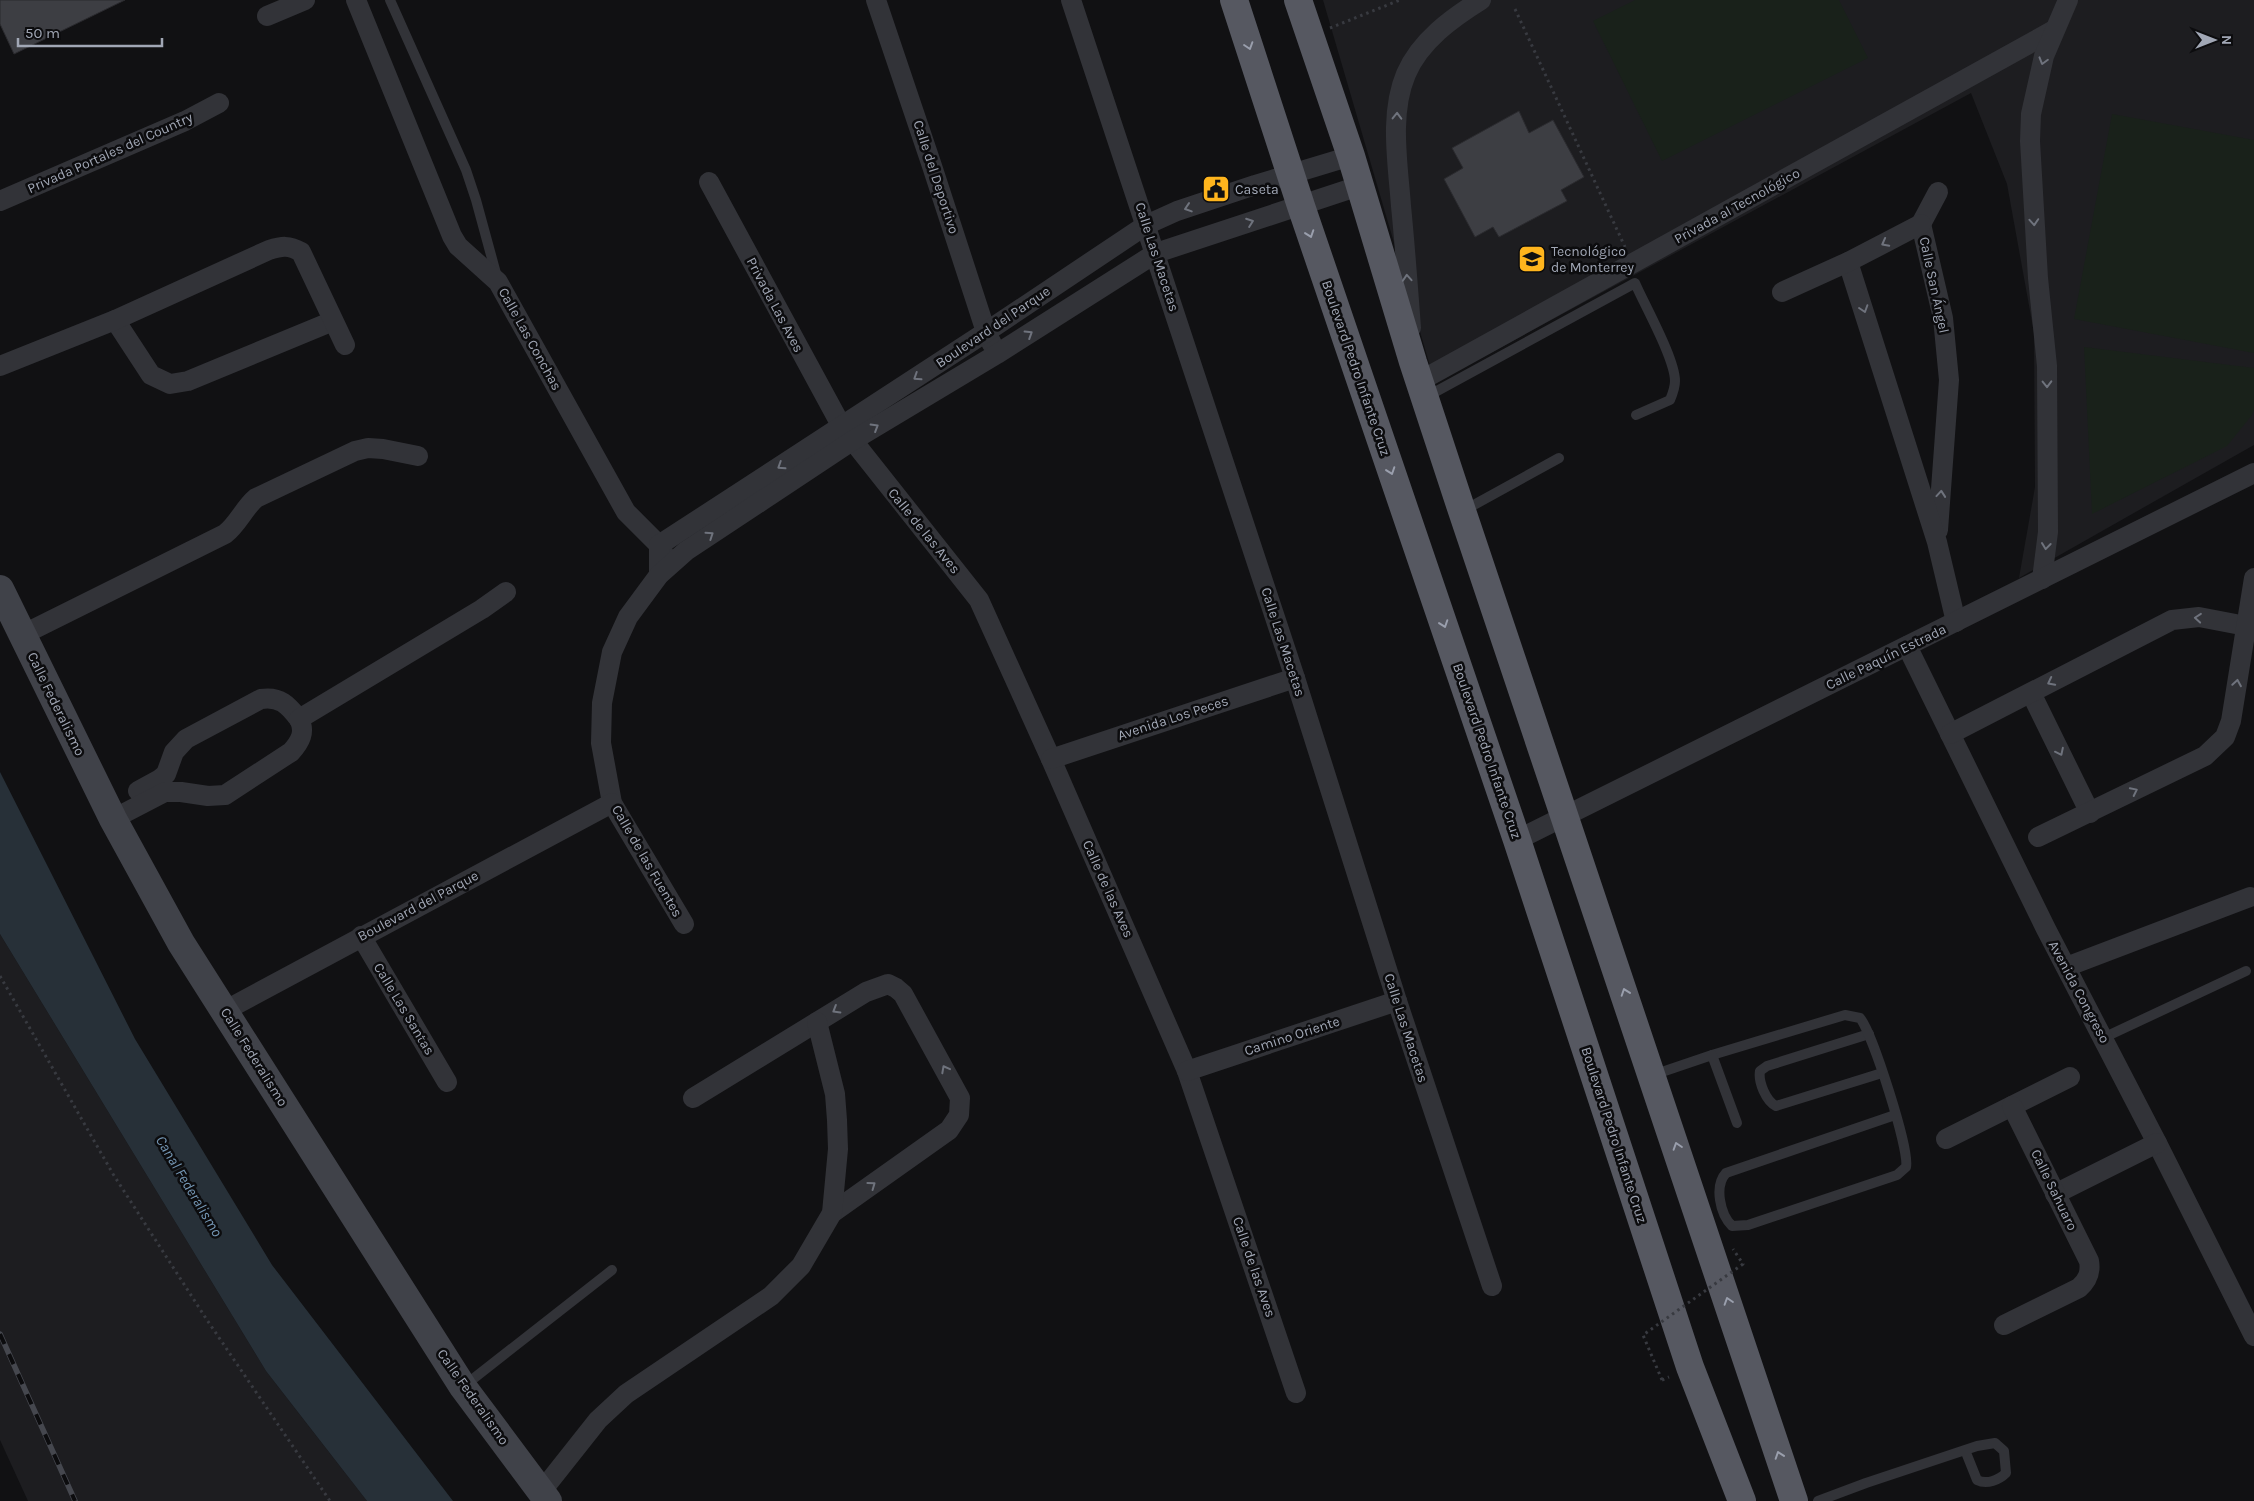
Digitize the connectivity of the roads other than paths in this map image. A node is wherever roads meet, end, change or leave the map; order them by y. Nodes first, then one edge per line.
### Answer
1 (305, 0) edge
2 (356, 0) edge
3 (390, 0) edge
4 (876, 0) edge
5 (1071, 0) edge
6 (1234, 0) edge
7 (1481, 0) edge
8 (2068, 0) edge
9 (1303, 4) edge
10 (267, 16) dead end
11 (2054, 30) junction
12 (219, 103) dead end
13 (1351, 156) junction
14 (1290, 175) junction
15 (709, 182) dead end
16 (1359, 186) junction
17 (1938, 192) dead end
18 (0, 201) edge
19 (1301, 206) junction
20 (1921, 224) junction
21 (1146, 225) junction
22 (1156, 253) junction
23 (1848, 262) junction
24 (498, 282) junction
25 (1782, 292) dead end
26 (115, 320) junction
27 (333, 321) junction
28 (986, 332) junction
29 (345, 345) dead end
30 (997, 354) junction
31 (0, 366) edge
32 (1420, 380) junction
33 (1636, 416) dead end
34 (847, 434) junction
35 (418, 456) dead end
36 (1559, 458) dead end
37 (2254, 473) edge
38 (1462, 511) junction
39 (1937, 542) junction
40 (659, 545) junction
41 (664, 569) junction
42 (2254, 578) edge
43 (2042, 579) junction
44 (0, 589) edge
45 (506, 592) dead end
46 (1956, 622) junction
47 (2246, 626) junction
48 (22, 635) junction
49 (1907, 646) junction
50 (1295, 678) junction
51 (2031, 693) junction
52 (299, 719) junction
53 (1950, 734) junction
54 (174, 752) junction
55 (1051, 758) junction
56 (189, 794) junction
57 (612, 802) junction
58 (110, 813) junction
59 (2090, 813) junction
60 (1564, 817) junction
61 (2038, 837) dead end
62 (1517, 840) junction
63 (2250, 897) dead end
64 (684, 924) dead end
65 (361, 936) junction
66 (2066, 967) junction
67 (2246, 971) dead end
68 (1397, 1001) junction
69 (224, 1011) junction
70 (817, 1022) junction
71 (1869, 1034) junction
72 (2103, 1038) junction
73 (1712, 1055) junction
74 (1187, 1071) junction
75 (1882, 1073) junction
76 (1653, 1075) junction
77 (2070, 1077) dead end
78 (447, 1082) dead end
79 (693, 1098) dead end
80 (2012, 1106) junction
81 (1895, 1115) junction
82 (1737, 1123) dead end
83 (1946, 1139) dead end
84 (2158, 1143) junction
85 (2055, 1194) junction
86 (832, 1213) junction
87 (612, 1270) dead end
88 (1492, 1286) dead end
89 (2004, 1325) dead end
90 (2254, 1336) edge
91 (463, 1387) junction
92 (1296, 1393) dead end
93 (1965, 1450) junction
94 (544, 1496) edge
95 (1742, 1501) edge
96 (1794, 1501) edge
97 (1818, 1501) edge

1 - 10 street
2 - 24 street, Calle Las Conchas
3 - 24 lane
4 - 28 street, Calle del Deportivo
5 - 21 street, Calle Las Macetas
6 -> 14 highway, Boulevard Pedro Infante Cruz
32 -> 7 street
8 - 11 street
9 - 13 highway
11 - 32 street, Privada al Tecnológico
11 -> 43 street
12 - 18 street, Privada Portales del Country
13 - 14 street, Boulevard del Parque
13 - 16 highway
14 - 19 highway, Boulevard Pedro Infante Cruz
14 -> 21 street, Boulevard del Parque
15 - 34 street, Privada Las Aves
16 - 19 street, Boulevard del Parque
16 - 32 highway
17 - 20 street
22 -> 19 street, Boulevard del Parque
19 -> 62 highway, Boulevard Pedro Infante Cruz
20 -> 23 street, Calle San Ángel
39 -> 20 street, Calle San Ángel
21 - 22 street, Calle Las Macetas
21 - 28 street, Boulevard del Parque
30 -> 22 street, Boulevard del Parque
22 - 50 street, Calle Las Macetas
23 - 25 street
23 -> 39 street, Calle San Ángel
24 - 40 street, Calle Las Conchas
26 - 27 street
26 - 27 street
26 - 31 street
27 - 29 street
28 - 30 street, Calle del Deportivo
28 -> 34 street, Boulevard del Parque
34 -> 30 street, Boulevard del Parque
32 - 33 lane
32 - 38 highway
34 -> 40 street, Boulevard del Parque
41 -> 34 street, Boulevard del Parque
34 - 55 street, Calle de las Aves
35 - 48 street
36 - 38 lane
37 - 43 street, Calle Paquín Estrada
38 - 60 highway
39 - 46 street, Calle San Ángel
40 - 41 street, Calle Las Conchas
41 - 57 street, Calle de las Fuentes
42 - 47 street
43 - 46 street, Calle Paquín Estrada
44 - 48 main road, Calle Federalismo
45 - 52 street
46 - 49 street, Calle Paquín Estrada
47 -> 51 street
59 -> 47 street
48 - 58 main road, Calle Federalismo
49 - 53 street, Avenida Congreso
49 - 60 street, Calle Paquín Estrada
50 - 55 street, Avenida Los Peces
50 - 68 street, Calle Las Macetas
51 - 53 street
51 -> 59 street
52 - 54 street
52 - 56 street
53 - 66 street, Avenida Congreso
54 - 56 street
54 - 58 street
55 - 74 street, Calle de las Aves
56 - 58 street
57 - 64 street, Calle de las Fuentes
57 - 65 street, Boulevard del Parque
58 - 69 main road, Calle Federalismo
59 - 61 street
60 - 62 street, Calle Paquín Estrada
76 -> 60 highway
62 - 95 highway, Boulevard Pedro Infante Cruz
63 - 66 street
65 - 69 street, Boulevard del Parque
65 - 78 street, Calle Las Santas
66 - 72 street, Avenida Congreso
67 - 72 lane
68 - 74 street, Camino Oriente
68 - 88 street, Calle Las Macetas
69 - 91 main road, Calle Federalismo
70 - 79 street
70 - 86 street
86 -> 70 street
71 - 73 lane
71 - 75 lane
71 - 75 lane
72 - 84 street, Avenida Congreso
73 - 76 lane
73 - 82 lane
74 - 92 street, Calle de las Aves
75 - 81 lane
96 -> 76 highway
77 - 80 street
80 - 83 street
80 - 85 street, Calle Sahuaro
81 - 81 lane
84 - 85 street
84 - 90 street, Avenida Congreso
85 - 89 street, Calle Sahuaro
86 - 94 street
87 - 91 lane
91 - 94 main road, Calle Federalismo
93 - 93 lane
93 - 97 lane

